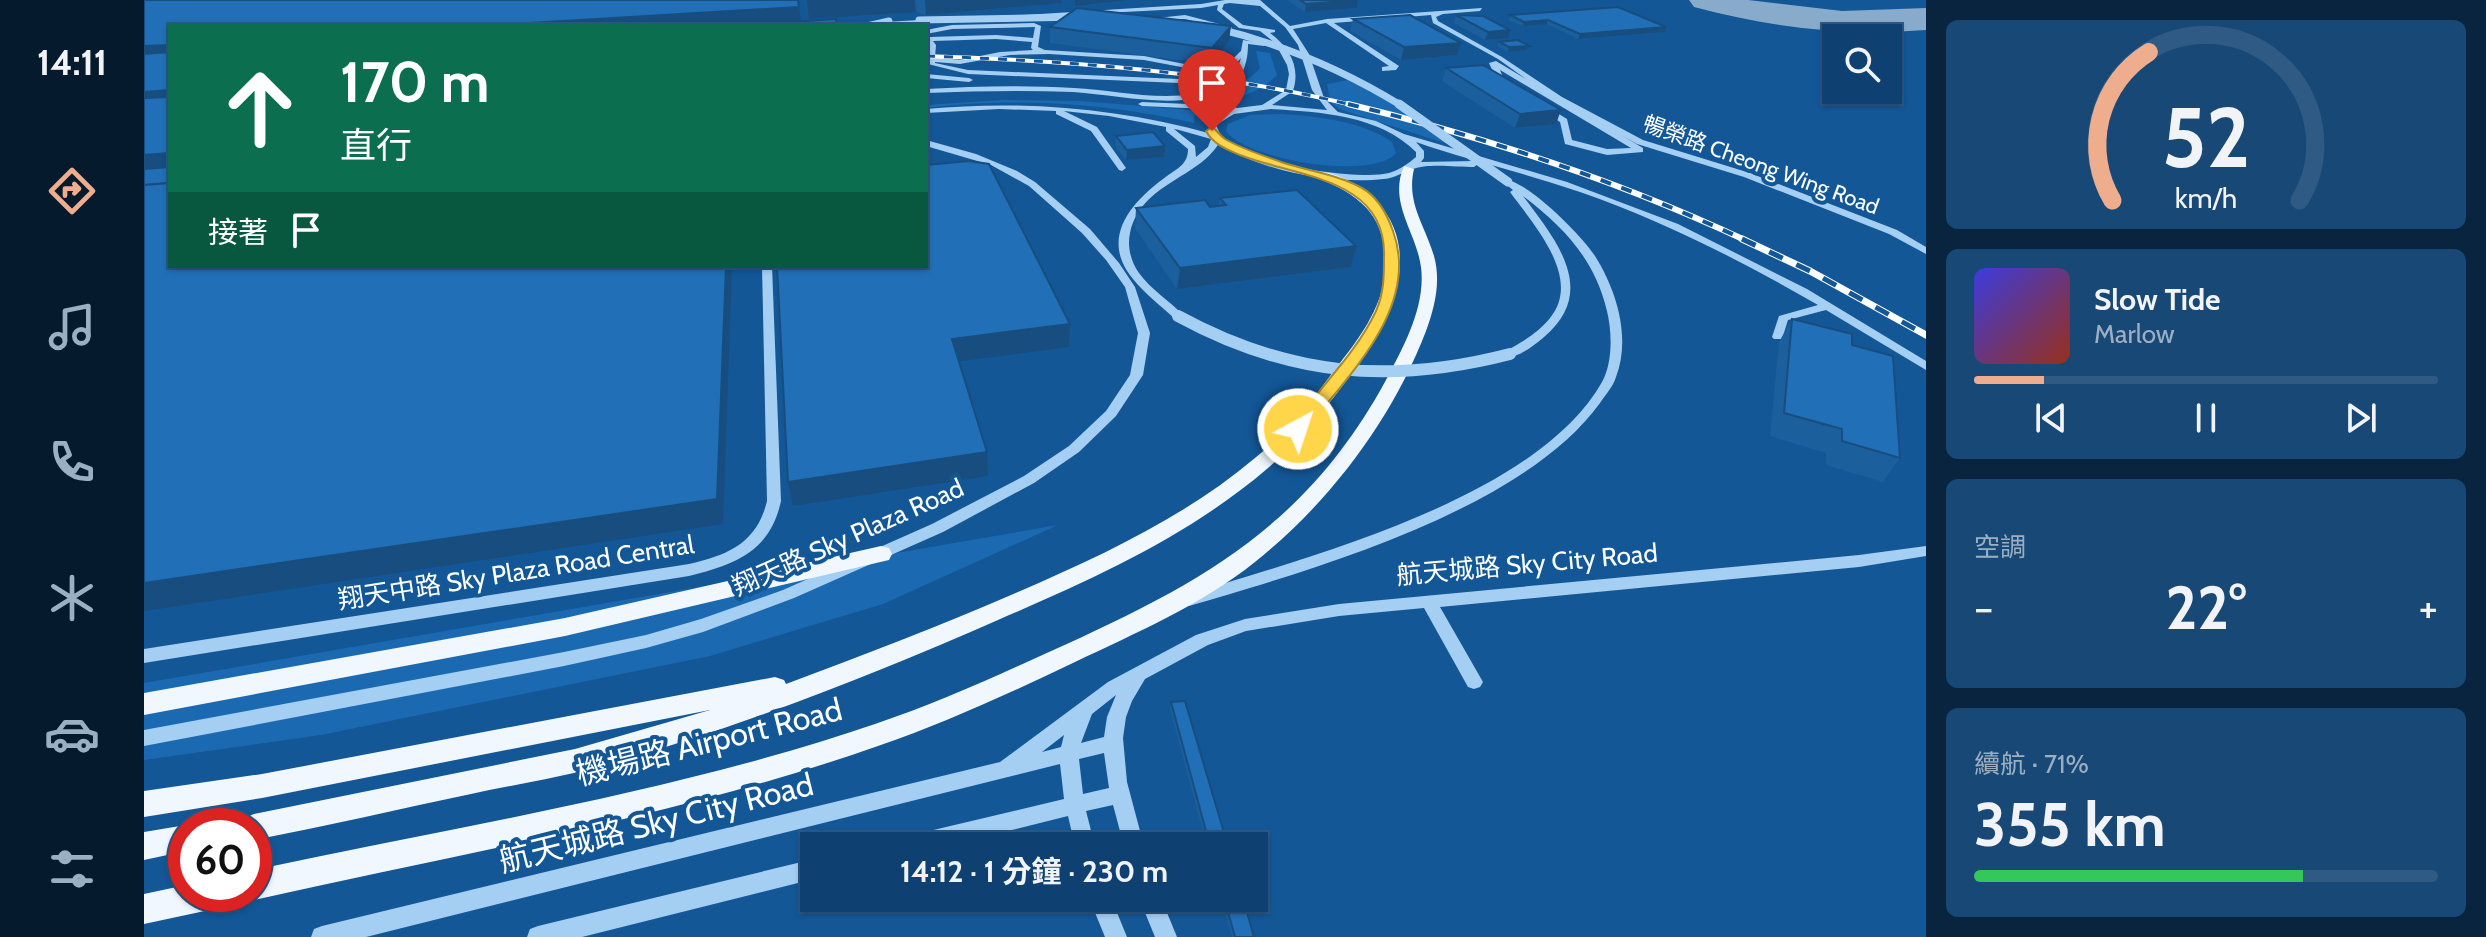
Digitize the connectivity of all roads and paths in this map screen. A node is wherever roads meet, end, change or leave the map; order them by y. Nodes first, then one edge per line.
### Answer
1 (1230, 1) edge
2 (1259, 2) edge
3 (1221, 4) junction
4 (1402, 7) dead end
5 (1480, 9) dead end
6 (1442, 12) junction
7 (1411, 14) junction
8 (889, 17) junction
9 (1044, 18) junction
10 (1279, 18) junction
11 (836, 22) edge
12 (1323, 22) junction
13 (872, 24) edge
14 (884, 24) edge
15 (928, 24) edge
16 (1288, 28) junction
17 (1263, 31) junction
18 (928, 36) edge
19 (1036, 40) junction
20 (1245, 41) junction
21 (1258, 41) junction
22 (1283, 51) junction
23 (1245, 52) junction
24 (1047, 53) junction
25 (931, 58) junction
26 (1493, 63) junction
27 (1385, 69) dead end
28 (1217, 72) junction
29 (928, 76) edge
30 (1232, 80) junction
31 (928, 91) edge
32 (928, 102) edge
33 (1254, 107) junction
34 (1056, 108) junction
35 (928, 111) edge
36 (1341, 116) junction
37 (1151, 121) junction
38 (1405, 136) junction
39 (1216, 138) junction
40 (928, 144) edge
41 (928, 145) edge
42 (1186, 167) junction
43 (1411, 167) junction
44 (1506, 167) junction
45 (1122, 168) dead end
46 (979, 170) edge
47 (1322, 175) junction
48 (1508, 182) junction
49 (1926, 251) edge
50 (767, 268) edge
51 (1827, 306) junction
52 (1778, 337) dead end
53 (1926, 366) edge
54 (1926, 551) edge
55 (881, 554) junction
56 (1429, 602) junction
57 (1162, 608) junction
58 (144, 656) edge
59 (1145, 672) junction
60 (834, 677) junction
61 (1474, 682) dead end
62 (144, 704) edge
63 (1087, 707) junction
64 (144, 738) edge
65 (1113, 743) junction
66 (1067, 754) junction
67 (1006, 769) junction
68 (1121, 794) junction
69 (144, 804) edge
70 (1076, 805) junction
71 (272, 824) edge
72 (965, 832) edge
73 (1082, 832) edge
74 (1130, 832) edge
75 (168, 841) edge
76 (144, 846) edge
77 (800, 872) edge
78 (272, 881) edge
79 (168, 904) edge
80 (144, 909) edge
81 (1106, 912) edge
82 (1156, 912) edge
83 (322, 937) edge
84 (538, 937) edge
85 (1116, 937) edge
86 (1166, 937) edge

1 - 2 street
1 - 3 street
2 - 10 street
3 - 14 street
3 - 17 street
4 - 7 street
5 - 6 street
6 - 7 street
6 - 49 street, 暢榮路 Cheong Wing Road
7 - 12 street
7 - 26 street
8 - 9 street, bridge
8 - 11 street, bridge
8 - 13 street, bridge
9 - 15 street, bridge
9 - 48 street, bridge
10 - 12 street
10 - 16 street
12 - 16 street
12 - 27 street
16 - 17 street
16 - 36 street
17 - 22 street
18 - 19 street
18 - 19 street
18 - 25 street
19 - 24 street
20 - 21 street
20 - 21 street
20 - 23 street
21 - 22 street
22 - 33 street
23 - 28 street
23 - 30 street
24 - 25 street
24 - 28 street
25 - 28 street
26 - 26 street
29 - 30 street
30 - 31 street
32 - 33 street
33 - 36 street
33 - 39 street
34 - 35 street
34 - 37 street
34 - 45 street
36 - 38 street
37 - 39 street
37 - 42 street
38 - 43 street
38 - 44 street
39 - 42 street
39 - 47 street
40 - 55 street, 翔天路 Sky Plaza Road
41 - 46 street
42 - 48 street, bridge
43 - 44 street
43 - 47 street
43 - 57 main road, 機場路 Airport Road
44 - 51 street
47 - 60 main road, 機場路 Airport Road
48 - 57 street, 機場路 Airport Road
50 - 58 street, 翔天中路 Sky Plaza Road Central
51 - 52 street
51 - 53 street
54 - 56 street, 航天城路 Sky City Road
55 - 62 main road
55 - 64 street, 翔天路 Sky Plaza Road
56 - 59 street, 航天城路 Sky City Road
56 - 61 street
57 - 78 main road, 機場路 Airport Road
59 - 63 street, 航天城路 Sky City Road
59 - 65 street, 航天城路 Sky City Road
60 - 69 main road, 機場路 Airport Road
60 - 71 main road, 機場路 Airport Road
63 - 66 street
63 - 67 street, 航天城路 Sky City Road
65 - 66 street, 航天城路 Sky City Road
65 - 68 street, 航天城路 Sky City Road
66 - 67 street, 航天城路 Sky City Road
66 - 70 street
67 - 83 street, 航天城路 Sky City Road
68 - 70 street
68 - 74 street, 航天城路 Sky City Road
70 - 72 street
70 - 73 street
75 - 76 main road
77 - 84 street
79 - 80 main road
81 - 85 street
82 - 86 street

